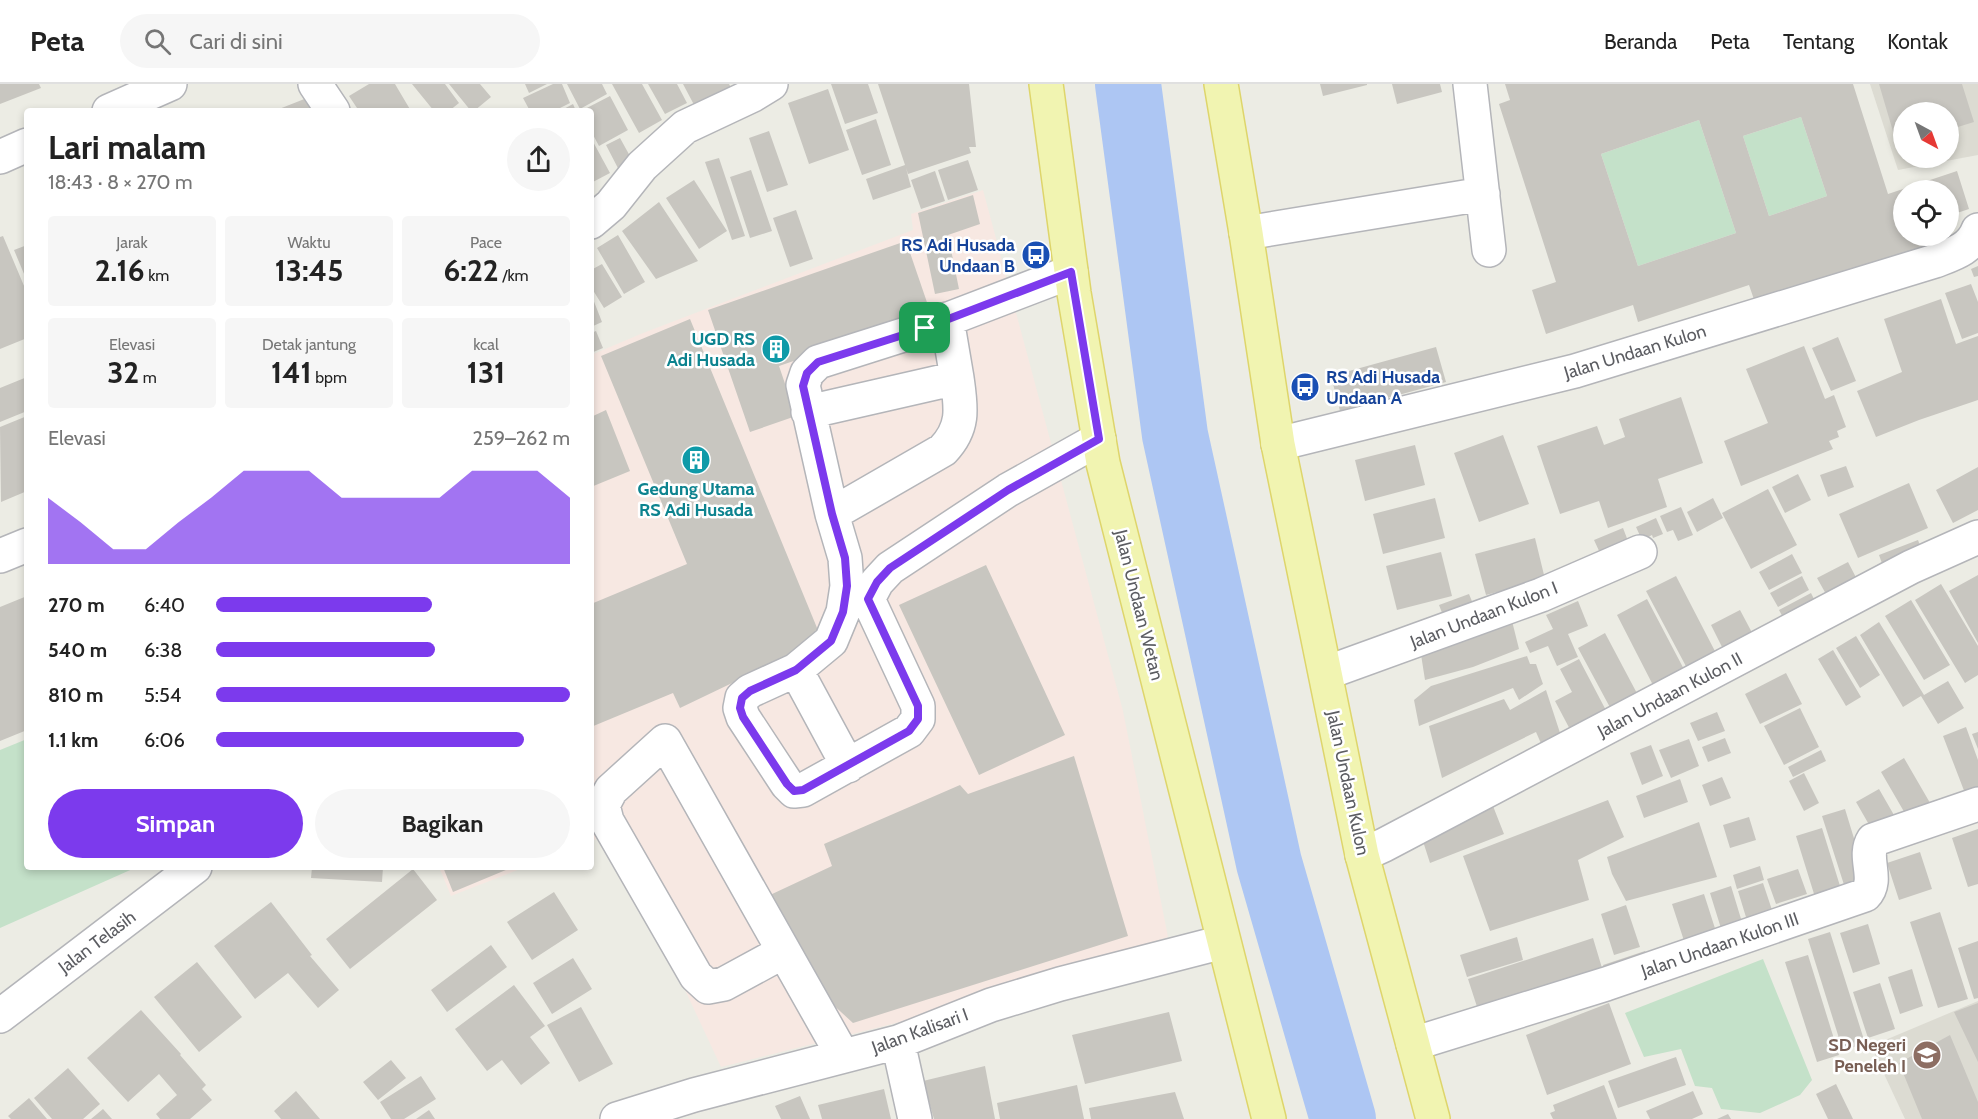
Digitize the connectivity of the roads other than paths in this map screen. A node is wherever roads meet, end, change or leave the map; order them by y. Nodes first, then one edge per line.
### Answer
1 (170, 84) edge
2 (315, 84) edge
3 (771, 84) edge
4 (1046, 84) edge
5 (1221, 84) edge
6 (1470, 84) edge
7 (127, 108) edge
8 (331, 108) edge
9 (24, 147) edge
10 (0, 157) edge
11 (1483, 194) junction
12 (594, 219) edge
13 (1978, 231) edge
14 (1246, 233) junction
15 (1489, 250) dead end
16 (1071, 272) junction
17 (947, 320) junction
18 (957, 378) junction
19 (808, 412) junction
20 (1099, 439) junction
21 (1278, 444) junction
22 (832, 514) junction
23 (1978, 537) edge
24 (24, 546) edge
25 (1640, 552) dead end
26 (0, 556) edge
27 (857, 593) junction
28 (796, 670) junction
29 (1326, 673) junction
30 (848, 766) junction
31 (1978, 804) edge
32 (1362, 855) junction
33 (191, 870) edge
34 (1223, 942) junction
35 (783, 952) junction
36 (0, 1016) edge
37 (898, 1042) junction
38 (1413, 1044) junction
39 (843, 1056) junction
40 (617, 1119) edge
41 (915, 1119) edge
42 (1269, 1119) edge
43 (1433, 1119) edge

1 - 7 street
2 - 8 street
3 - 12 street
4 - 16 main road, Jalan Undaan Wetan
5 - 14 main road, Jalan Undaan Kulon
6 - 11 street
9 - 10 street
11 - 14 street
11 - 15 street
13 - 21 street, Jalan Undaan Kulon
14 - 21 main road, Jalan Undaan Kulon
16 - 17 street
16 - 20 main road, Jalan Undaan Wetan
17 - 18 street
17 - 19 street
18 - 19 street
18 - 22 street
19 - 22 street
20 - 27 street
20 - 34 main road, Jalan Undaan Wetan
21 - 29 main road, Jalan Undaan Kulon
22 - 27 street
23 - 32 street, Jalan Undaan Kulon II
24 - 26 street
25 - 29 street, Jalan Undaan Kulon I
27 - 28 street
27 - 30 street
28 - 30 street
28 - 30 street
29 - 32 main road, Jalan Undaan Kulon
31 - 38 street, Jalan Undaan Kulon III
32 - 38 main road, Jalan Undaan Kulon
33 - 36 street, Jalan Telasih
34 - 37 street, Jalan Kalisari I
34 - 42 main road, Jalan Undaan Wetan
35 - 35 street
35 - 39 street
37 - 39 street, Jalan Kalisari I
37 - 41 street
38 - 43 main road, Jalan Undaan Kulon
39 - 40 street, Jalan Kalisari I

